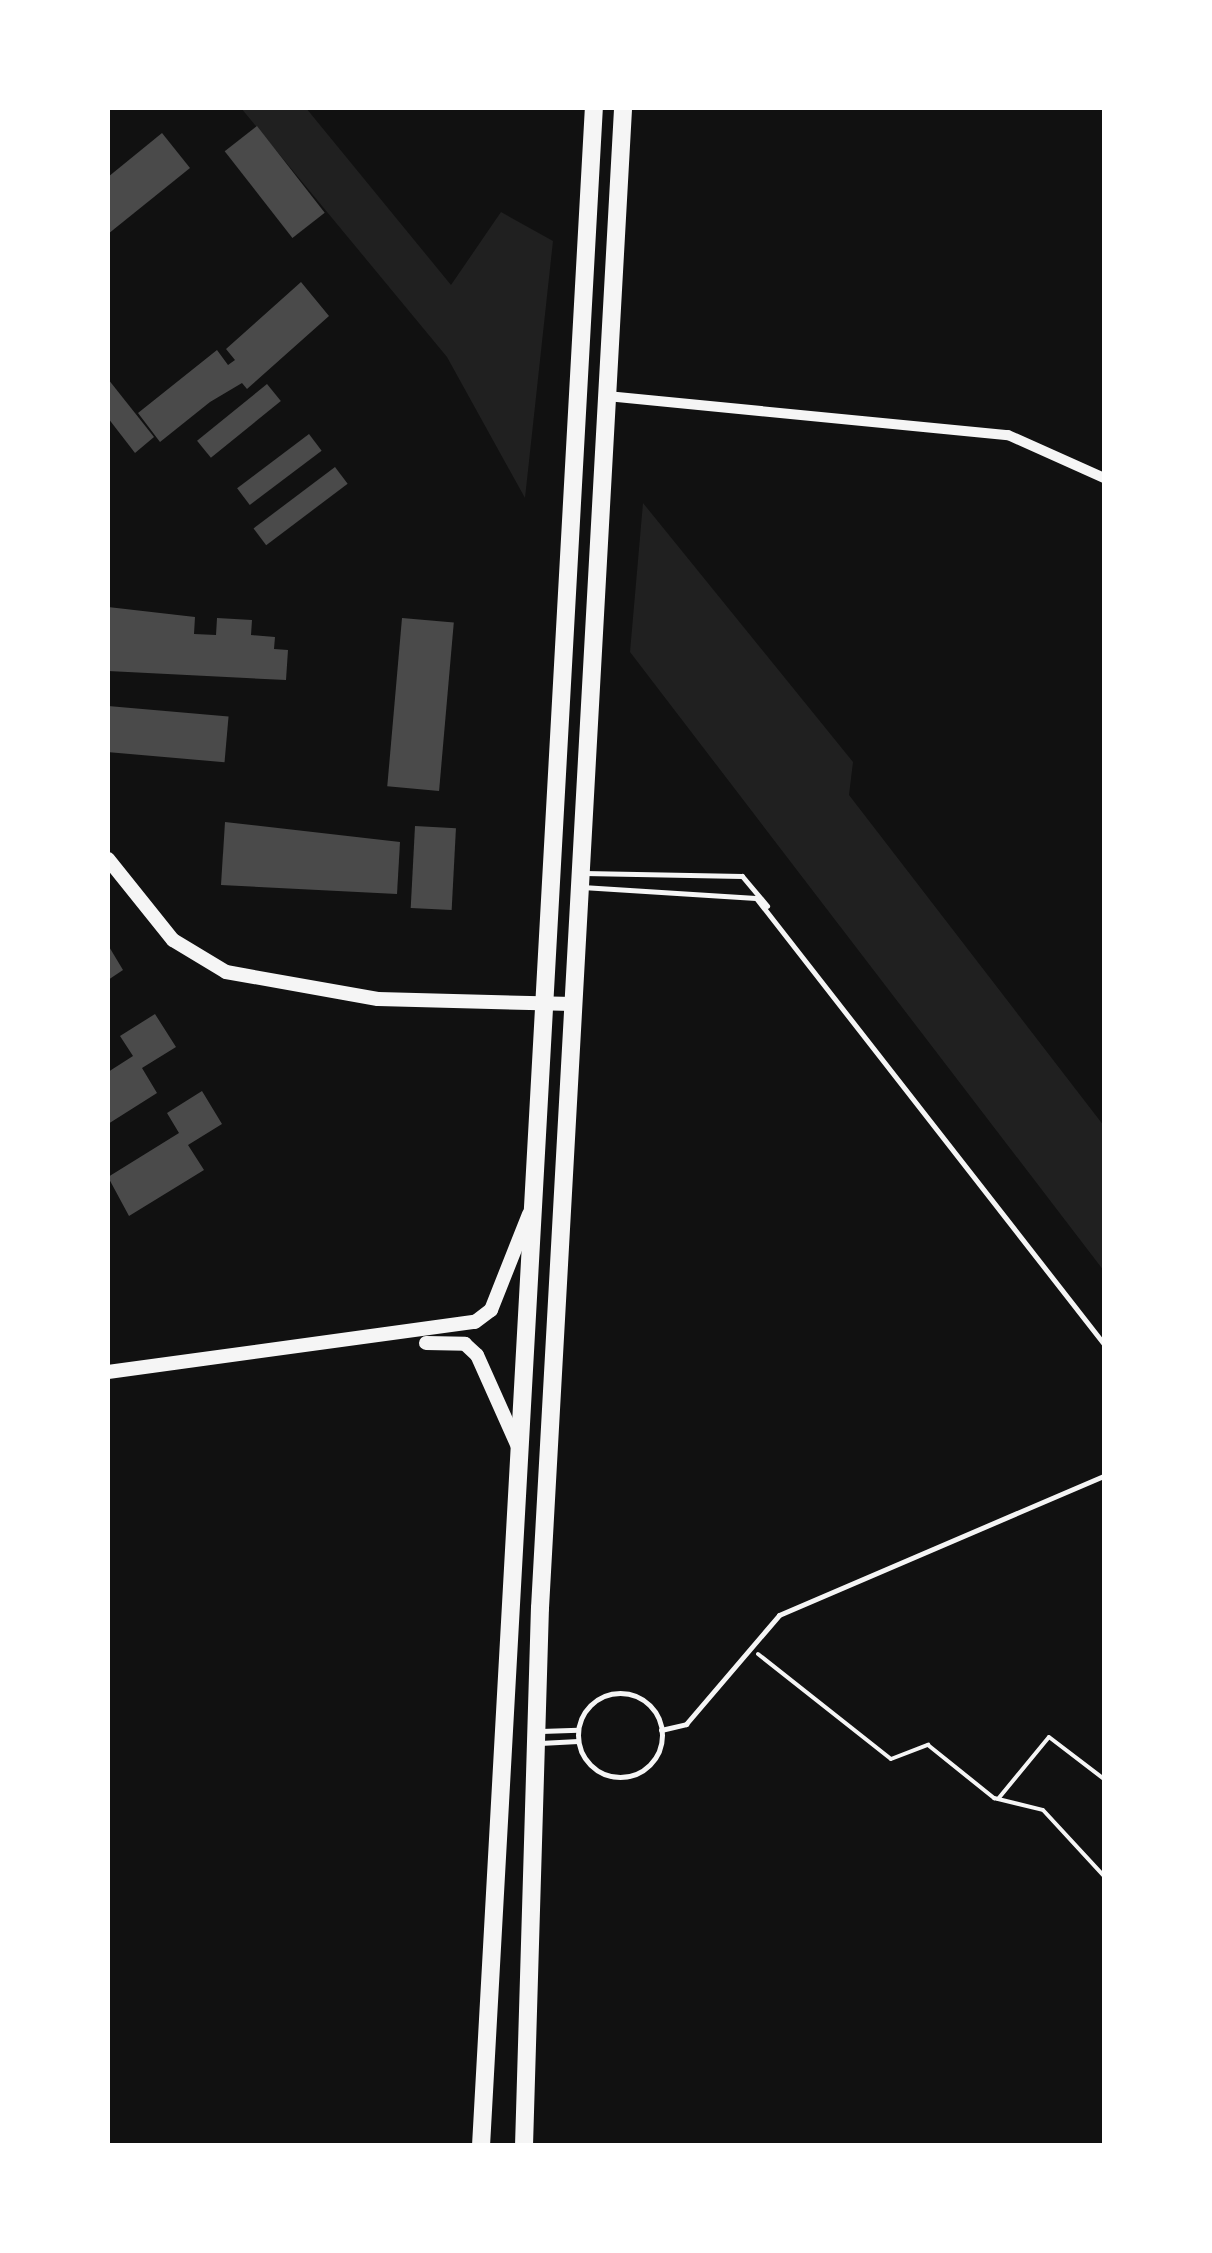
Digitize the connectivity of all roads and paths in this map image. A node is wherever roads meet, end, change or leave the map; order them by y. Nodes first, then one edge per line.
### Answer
1 (594, 108) edge
2 (623, 108) edge
3 (607, 396) junction
4 (1104, 478) edge
5 (108, 859) edge
6 (580, 880) junction
7 (770, 913) junction
8 (550, 1002) junction
9 (573, 1004) junction
10 (538, 1179) junction
11 (1104, 1344) edge
12 (108, 1376) edge
13 (522, 1456) junction
14 (1104, 1476) edge
15 (750, 1648) junction
16 (578, 1730) junction
17 (662, 1730) junction
18 (537, 1737) junction
19 (578, 1741) junction
20 (1104, 1779) edge
21 (998, 1799) junction
22 (1104, 1876) edge
23 (481, 2146) edge
24 (524, 2146) edge

1 - 8 main road
2 - 3 main road
3 - 4 street
3 - 6 main road
5 - 8 street
6 - 7 lane
6 - 7 lane
6 - 9 main road
7 - 11 lane
8 - 9 street
8 - 10 main road
9 - 18 main road
10 - 12 street
10 - 13 main road
12 - 13 street
13 - 23 main road
14 - 15 lane
15 - 17 lane
15 - 21 path
16 - 17 lane
16 - 18 lane
16 - 19 lane
17 - 19 lane
18 - 19 lane
18 - 24 main road
20 - 21 path
21 - 22 path

